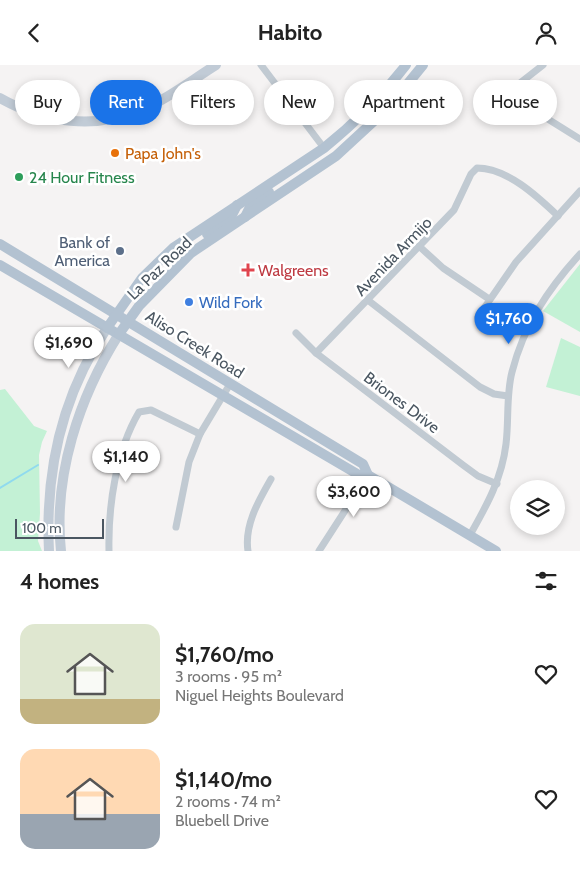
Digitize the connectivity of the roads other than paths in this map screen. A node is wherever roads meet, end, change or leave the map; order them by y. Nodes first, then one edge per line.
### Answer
1 (216, 65) edge
2 (261, 65) edge
3 (406, 65) edge
4 (423, 65) edge
5 (544, 65) edge
6 (410, 80) edge
7 (524, 80) edge
8 (0, 98) edge
9 (361, 125) edge
10 (372, 125) edge
11 (557, 125) edge
12 (580, 139) edge
13 (324, 147) junction
14 (281, 176) junction
15 (285, 190) junction
16 (580, 191) edge
17 (237, 205) junction
18 (558, 216) junction
19 (245, 218) junction
20 (0, 244) edge
21 (420, 247) junction
22 (191, 253) junction
23 (580, 254) edge
24 (0, 265) edge
25 (489, 299) junction
26 (369, 301) junction
27 (116, 313) junction
28 (478, 317) dead end
29 (129, 320) junction
30 (107, 328) junction
31 (296, 333) dead end
32 (119, 334) junction
33 (316, 353) junction
34 (230, 384) junction
35 (223, 395) junction
36 (508, 396) junction
37 (200, 434) junction
38 (368, 475) junction
39 (271, 479) dead end
40 (497, 484) junction
41 (176, 527) dead end
42 (470, 535) junction
43 (49, 551) edge
44 (61, 551) edge
45 (109, 551) edge
46 (248, 551) edge
47 (319, 551) edge
48 (496, 551) edge

1 - 8 main road
2 - 13 street
3 - 13 main road, La Paz Road
4 - 6 main road, La Paz Road
5 - 7 street
9 - 13 main road
10 - 15 main road, La Paz Road
11 - 12 street
13 - 14 main road, La Paz Road
13 - 15 main road
14 - 17 main road, La Paz Road
14 - 19 main road
15 - 19 main road, La Paz Road
16 - 18 street
17 - 22 main road
17 - 27 main road, La Paz Road
18 - 21 street, Avenida Armijo
18 - 25 street
19 - 22 main road, La Paz Road
20 - 27 main road, Aliso Creek Road
21 - 25 street
21 - 26 street, Avenida Armijo
22 - 29 main road, La Paz Road
23 - 36 street
24 - 30 main road, Aliso Creek Road
25 - 28 street
26 - 33 street, Avenida Armijo
26 - 36 street
27 - 29 main road, Aliso Creek Road
27 - 30 main road, La Paz Road
29 - 32 main road, La Paz Road
29 - 34 main road, Aliso Creek Road
30 - 32 main road, Aliso Creek Road
30 - 43 main road, La Paz Road
31 - 33 street, Briones Drive
32 - 35 main road, Aliso Creek Road
32 - 44 main road, La Paz Road
33 - 40 street, Briones Drive
34 - 35 street
34 - 38 main road, Aliso Creek Road
35 - 37 street
35 - 38 main road, Aliso Creek Road
36 - 40 street
37 - 41 street
37 - 45 street
38 - 42 main road, Aliso Creek Road
38 - 47 street
39 - 46 street
40 - 42 street
42 - 48 main road, Aliso Creek Road

